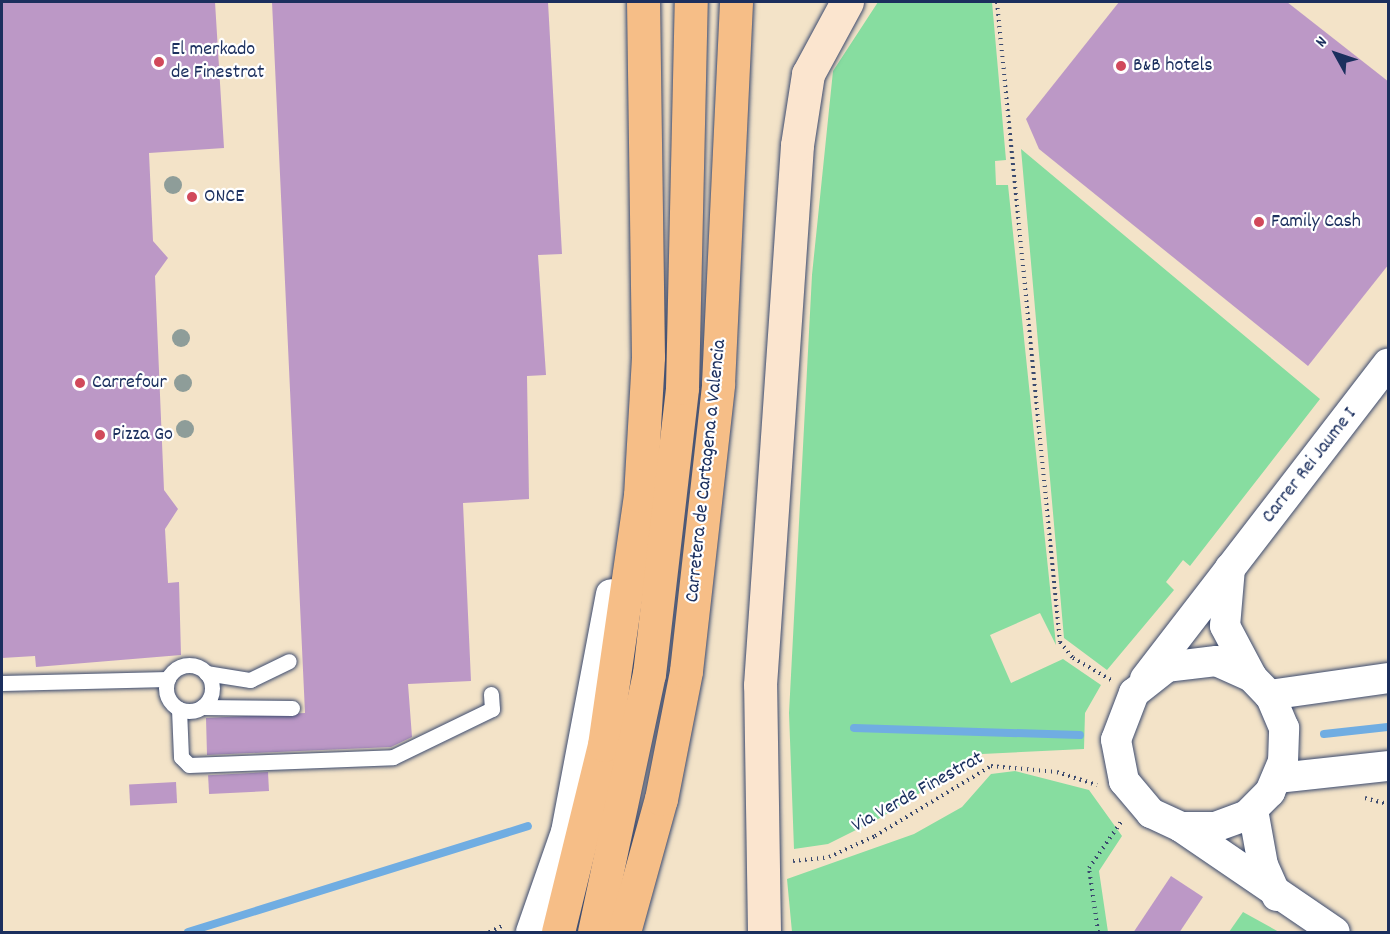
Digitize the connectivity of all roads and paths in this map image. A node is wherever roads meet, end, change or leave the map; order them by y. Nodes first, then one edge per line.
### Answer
1 (643, 2) edge
2 (691, 2) edge
3 (736, 2) edge
4 (847, 2) edge
5 (997, 2) edge
6 (1389, 364) edge
7 (640, 496) junction
8 (1230, 568) junction
9 (289, 661) dead end
10 (686, 671) junction
11 (206, 673) junction
12 (1389, 678) edge
13 (168, 679) junction
14 (2, 683) edge
15 (1128, 683) junction
16 (1261, 686) junction
17 (491, 694) dead end
18 (202, 707) junction
19 (292, 708) dead end
20 (179, 709) junction
21 (1389, 766) edge
22 (1278, 778) junction
23 (1098, 785) dead end
24 (1356, 796) dead end
25 (1389, 804) edge
26 (1253, 810) junction
27 (1121, 822) dead end
28 (1181, 827) junction
29 (789, 862) dead end
30 (1277, 896) junction
31 (531, 933) edge
32 (558, 933) edge
33 (594, 933) edge
34 (624, 933) edge
35 (646, 933) edge
36 (764, 933) edge
37 (1098, 933) edge
38 (1335, 933) edge

1 - 7 highway
2 - 33 highway, Carretera de Cartagena a Valencia
3 - 10 highway, Carretera de Cartagena a Valencia
4 - 36 main road
5 - 15 path
6 - 8 street, Carrer Rei Jaume I
7 - 31 street
7 - 32 highway
8 - 15 street, Carrer Rei Jaume I
8 - 16 street
9 - 11 lane
10 - 34 highway, Carretera de Cartagena a Valencia
10 - 35 highway
11 - 13 lane
11 - 18 lane
12 - 16 street
13 - 14 lane
13 - 20 lane
15 - 16 street
15 - 28 street
16 - 22 street
17 - 20 lane
18 - 19 lane
18 - 20 lane
21 - 22 street
22 - 26 street
23 - 29 path, Via Verde Finestrat
24 - 25 path
26 - 28 street
26 - 30 street
27 - 37 path
28 - 30 street
30 - 38 street

